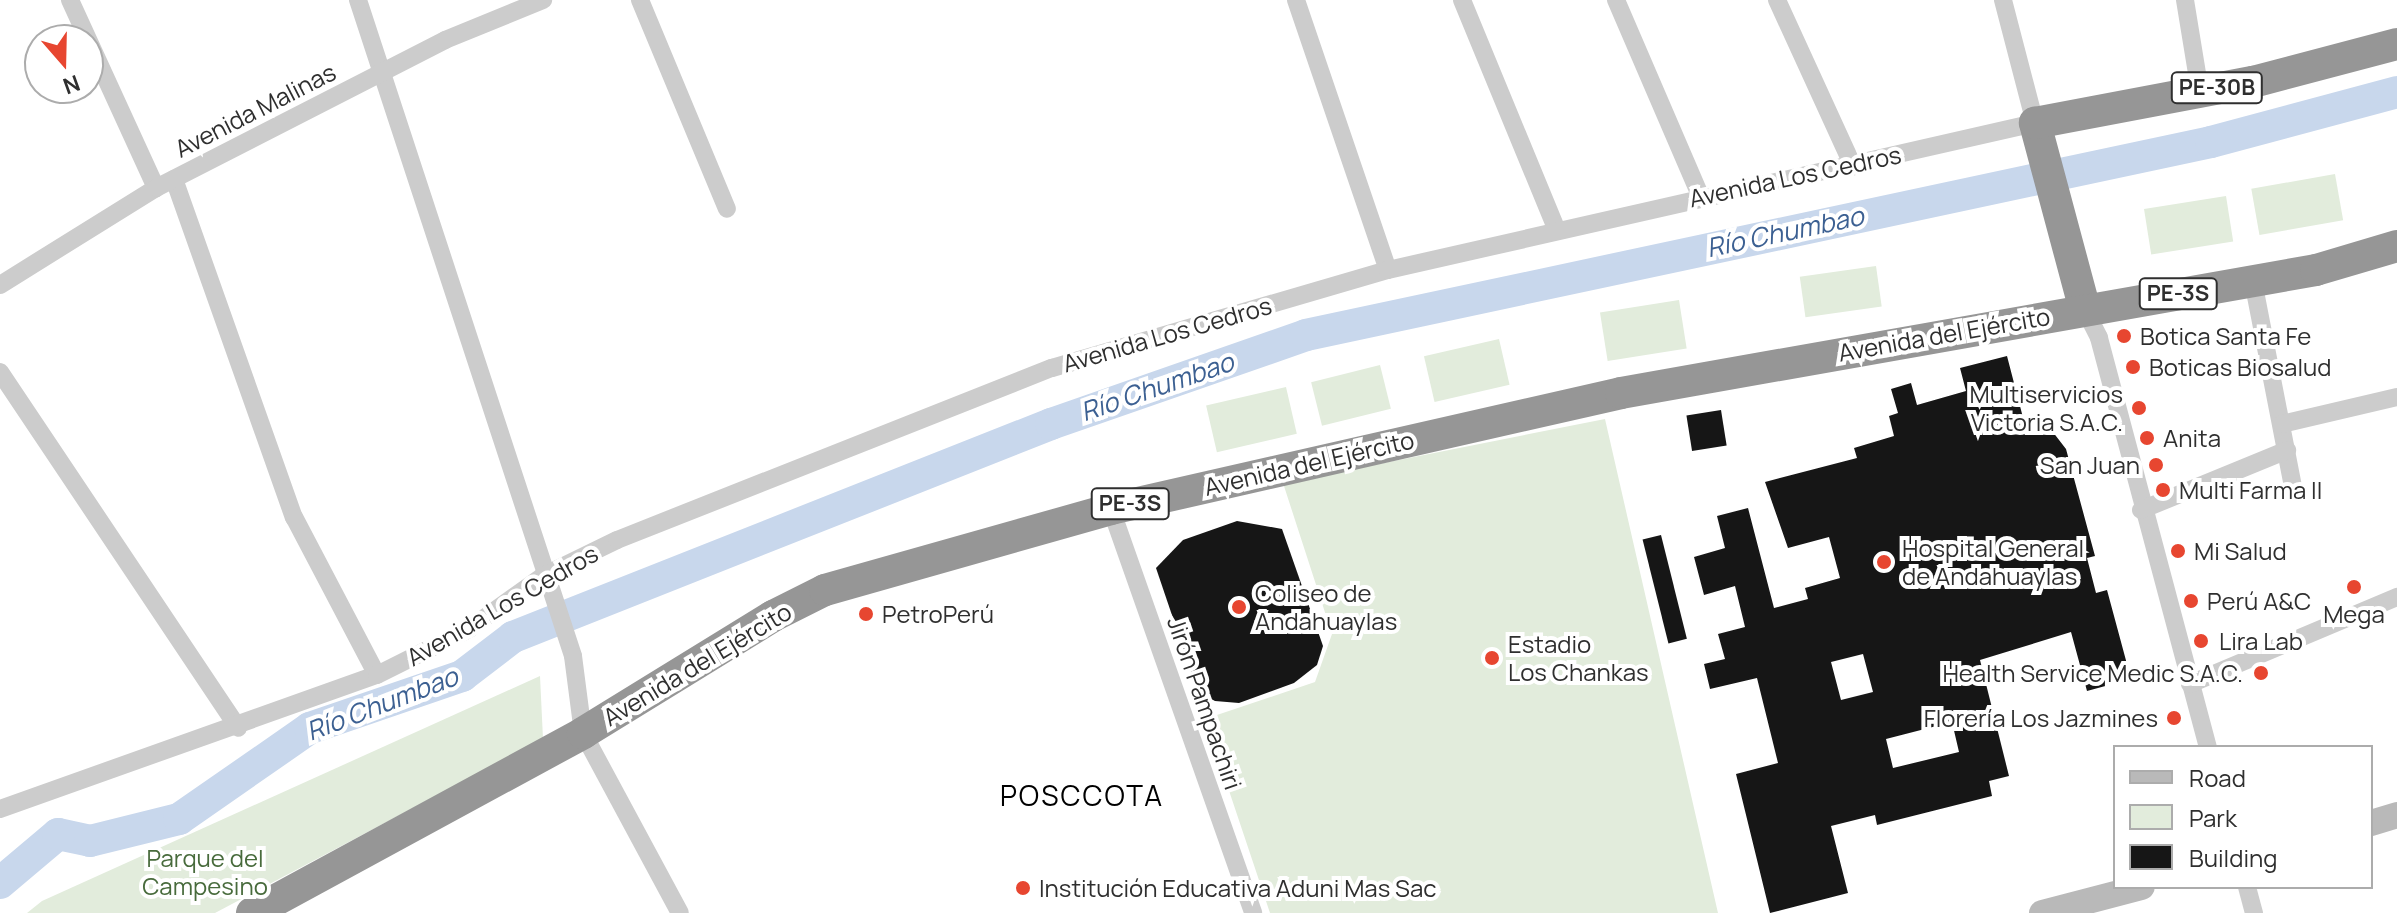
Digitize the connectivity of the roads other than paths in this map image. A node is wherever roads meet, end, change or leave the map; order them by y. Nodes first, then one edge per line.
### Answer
1 (70, 0) edge
2 (358, 0) edge
3 (543, 0) edge
4 (640, 0) edge
5 (1296, 0) edge
6 (1462, 0) edge
7 (1616, 0) edge
8 (1777, 0) edge
9 (2003, 0) edge
10 (2185, 0) edge
11 (2397, 44) edge
12 (379, 74) junction
13 (2200, 92) junction
14 (2048, 129) junction
15 (1853, 166) junction
16 (174, 179) junction
17 (156, 188) junction
18 (1700, 195) junction
19 (727, 209) dead end
20 (1557, 230) junction
21 (2397, 246) edge
22 (1388, 270) junction
23 (2253, 281) junction
24 (0, 285) edge
25 (2095, 318) junction
26 (0, 372) edge
27 (2397, 397) edge
28 (2282, 424) junction
29 (2287, 450) junction
30 (2294, 491) dead end
31 (1111, 509) junction
32 (2141, 510) junction
33 (544, 580) junction
34 (2397, 597) edge
35 (377, 675) junction
36 (2190, 684) junction
37 (238, 728) junction
38 (583, 733) junction
39 (2207, 745) edge
40 (0, 809) edge
41 (2397, 815) edge
42 (2373, 822) edge
43 (2134, 889) edge
44 (2248, 889) edge
45 (291, 904) edge
46 (252, 913) edge
47 (680, 913) edge
48 (1253, 913) edge
49 (2042, 913) edge
50 (2254, 913) edge

1 - 17 street
2 - 12 street
3 - 12 street, Avenida Malinas
4 - 19 street
5 - 22 street
6 - 20 street
7 - 18 street
8 - 15 street
9 - 14 street
10 - 13 street
11 - 13 highway, Avenida Los Cedros / PE-30B
12 - 16 street, Avenida Malinas
12 - 33 street
13 - 14 highway, Avenida Los Cedros / PE-30B
14 - 15 street, Avenida Los Cedros
14 - 25 highway
15 - 18 street, Avenida Los Cedros
16 - 17 street, Avenida Malinas
16 - 35 street
17 - 24 street, Avenida Malinas
18 - 20 street, Avenida Los Cedros
20 - 22 street, Avenida Los Cedros
21 - 23 highway, Avenida del Ejército / PE-3S
22 - 33 street, Avenida Los Cedros
23 - 25 highway, Avenida del Ejército / PE-3S
23 - 28 street
25 - 31 highway, Avenida del Ejército / PE-3S
25 - 32 street
26 - 37 street
27 - 28 street
28 - 29 street
29 - 30 street
29 - 32 street
31 - 38 highway, Avenida del Ejército / PE-3S
31 - 48 street, Jirón Pampachiri
32 - 36 street
33 - 35 street, Avenida Los Cedros
33 - 38 street
34 - 36 street
35 - 37 street, Avenida Los Cedros
36 - 39 street
37 - 40 street, Avenida Los Cedros
38 - 45 highway, Avenida del Ejército / PE-3S
38 - 47 street
41 - 42 street
43 - 49 street
44 - 50 street
45 - 46 highway, Avenida del Ejército / PE-3S

